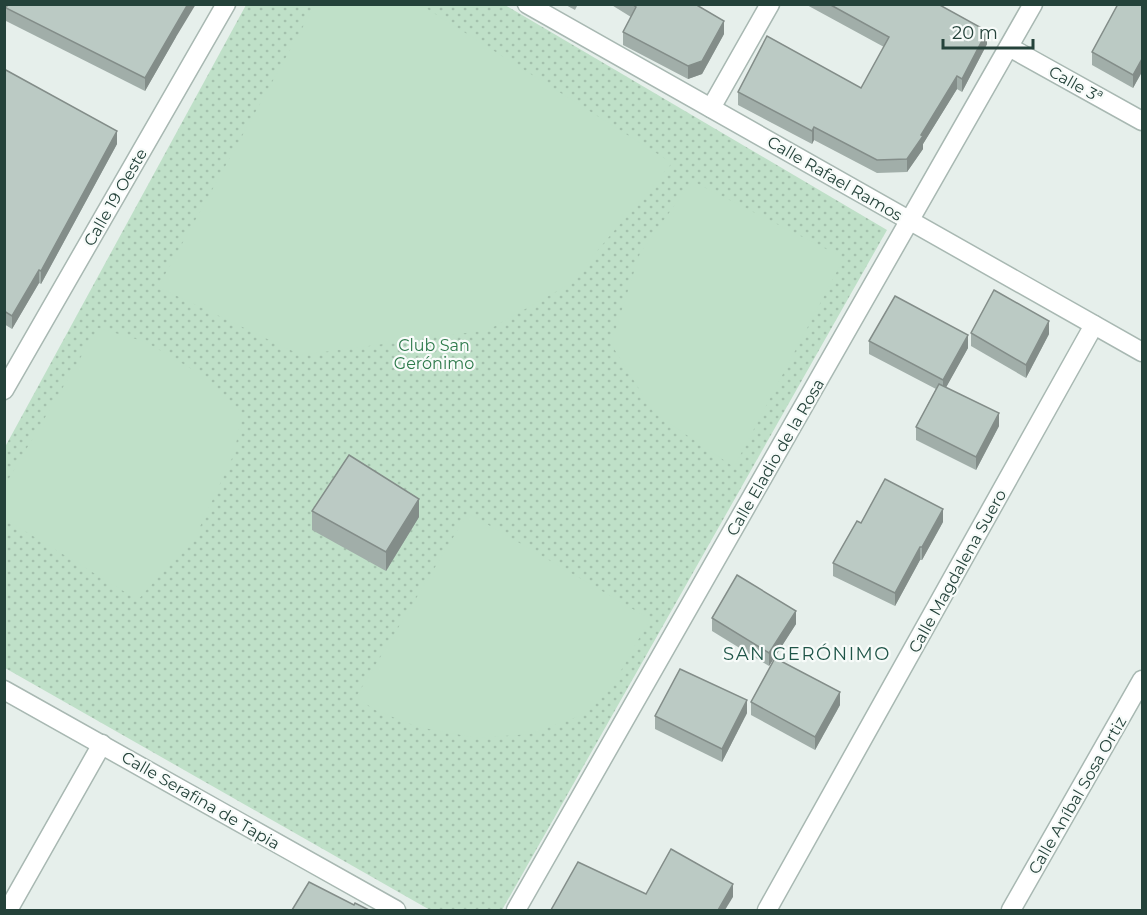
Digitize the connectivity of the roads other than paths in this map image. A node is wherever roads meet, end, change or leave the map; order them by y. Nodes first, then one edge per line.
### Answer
1 (226, 4) edge
2 (527, 4) edge
3 (770, 4) edge
4 (1033, 4) edge
5 (1009, 47) junction
6 (711, 108) junction
7 (1143, 121) edge
8 (910, 221) junction
9 (1094, 325) junction
10 (1143, 352) edge
11 (4, 390) edge
12 (1143, 680) edge
13 (4, 690) edge
14 (102, 744) junction
15 (8, 910) edge
16 (396, 910) edge
17 (516, 910) edge
18 (767, 910) edge
19 (1011, 910) edge

1 - 11 street, Calle 19 Oeste
2 - 6 street, Calle Rafael Ramos
3 - 6 street
4 - 5 street, Calle Eladio de la Rosa
5 - 7 street, Calle 3ª
5 - 8 street, Calle Eladio de la Rosa
6 - 8 street, Calle Rafael Ramos
8 - 9 street, Calle Rafael Ramos
8 - 17 street, Calle Eladio de la Rosa
9 - 10 street, Calle Rafael Ramos
9 - 18 street, Calle Magdalena Suero
12 - 19 street, Calle Aníbal Sosa Ortiz
13 - 14 street, Calle Serafina de Tapia
14 - 15 street
14 - 16 street, Calle Serafina de Tapia

